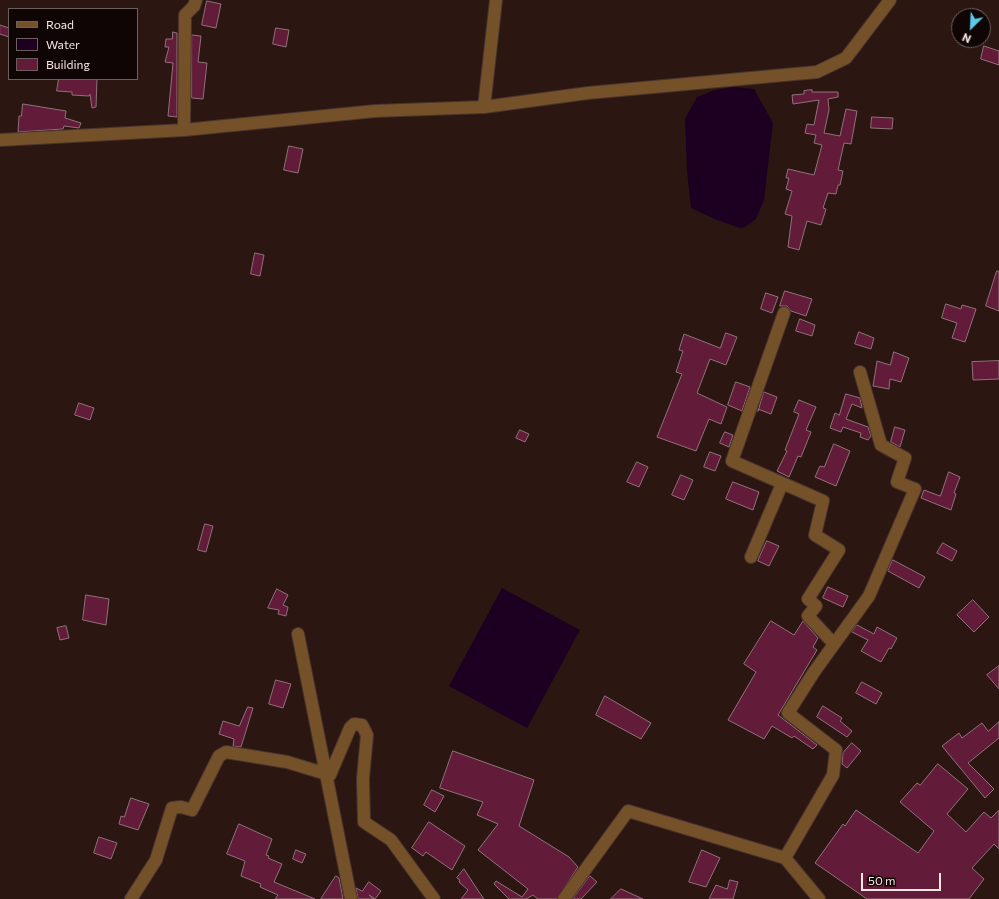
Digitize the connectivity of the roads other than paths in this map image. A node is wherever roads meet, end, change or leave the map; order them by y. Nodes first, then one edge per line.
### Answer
1 (196, 0) edge
2 (496, 0) edge
3 (890, 0) edge
4 (484, 107) junction
5 (184, 130) junction
6 (0, 140) edge
7 (784, 313) dead end
8 (860, 372) dead end
9 (782, 484) junction
10 (751, 558) dead end
11 (298, 634) dead end
12 (834, 644) junction
13 (785, 858) junction
14 (131, 899) edge
15 (351, 899) edge
16 (434, 899) edge
17 (564, 899) edge
18 (818, 899) edge

1 - 5 street
2 - 4 street
3 - 4 street
4 - 5 street
5 - 6 street
7 - 9 street
8 - 12 street
9 - 10 street
9 - 12 street
11 - 15 street
12 - 13 street
13 - 17 street
13 - 18 street
14 - 16 street

